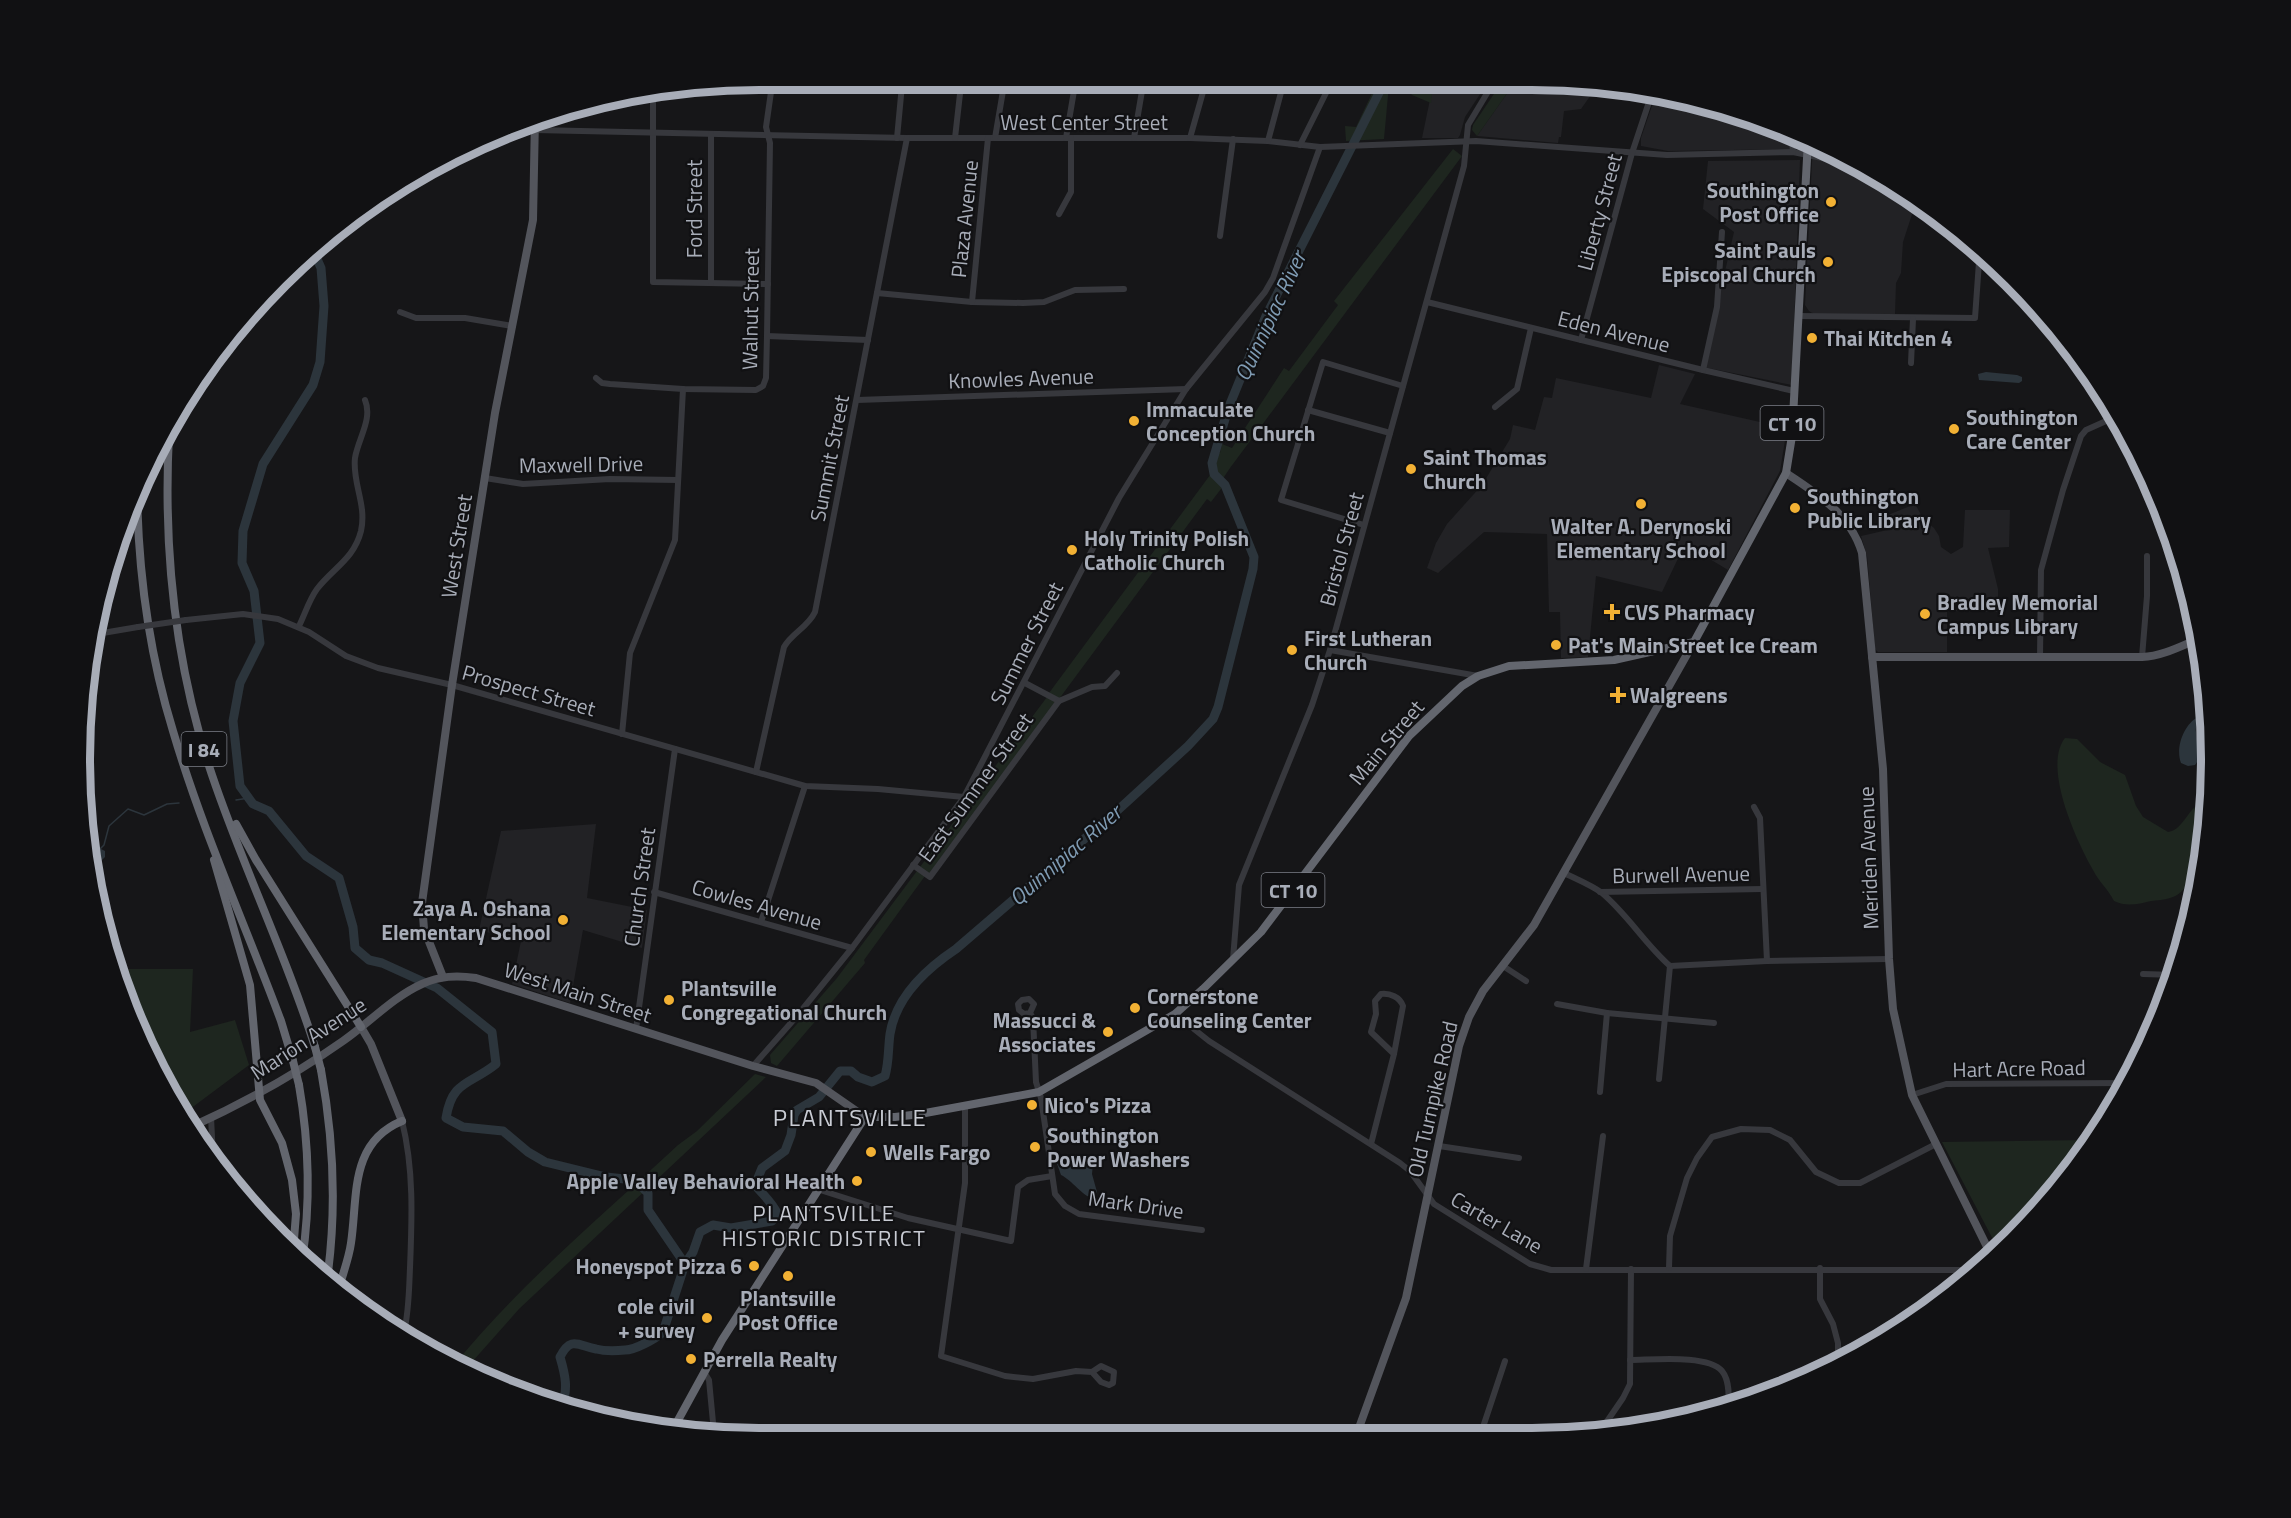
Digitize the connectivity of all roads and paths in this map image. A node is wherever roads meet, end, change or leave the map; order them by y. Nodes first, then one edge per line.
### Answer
1 (771, 90) edge
2 (902, 90) edge
3 (960, 90) edge
4 (1003, 90) edge
5 (1074, 90) edge
6 (1142, 90) edge
7 (1204, 90) edge
8 (1282, 90) edge
9 (1328, 90) edge
10 (1489, 90) edge
11 (653, 99) edge
12 (1649, 101) edge
13 (535, 130) joint
14 (654, 133) junction
15 (711, 134) junction
16 (769, 134) junction
17 (897, 138) junction
18 (907, 138) junction
19 (955, 138) junction
20 (992, 138) junction
21 (1068, 138) junction
22 (1134, 138) junction
23 (1190, 138) junction
24 (1233, 139) junction
25 (1268, 141) junction
26 (1467, 141) junction
27 (1792, 143) edge
28 (1300, 146) junction
29 (1320, 147) junction
30 (1807, 150) edge
31 (1793, 152) junction
32 (1632, 153) junction
33 (1807, 154) junction
34 (1831, 161) edge
35 (1059, 214) dead end
36 (1722, 232) dead end
37 (1220, 236) dead end
38 (1979, 262) edge
39 (711, 283) junction
40 (768, 284) junction
41 (1124, 290) dead end
42 (877, 293) junction
43 (972, 302) junction
44 (1427, 302) junction
45 (400, 312) dead end
46 (1799, 316) junction
47 (1913, 319) junction
48 (512, 326) junction
49 (1531, 328) junction
50 (767, 336) junction
51 (868, 340) junction
52 (1581, 340) junction
53 (1911, 363) dead end
54 (1702, 370) junction
55 (596, 378) dead end
56 (1403, 386) junction
57 (682, 389) junction
58 (1186, 389) junction
59 (1794, 391) junction
60 (857, 399) junction
61 (365, 400) dead end
62 (1495, 406) dead end
63 (1308, 410) junction
64 (2108, 420) edge
65 (1390, 433) junction
66 (169, 445) edge
67 (1786, 472) junction
68 (485, 478) junction
69 (678, 480) junction
70 (138, 511) edge
71 (1364, 525) junction
72 (2147, 556) dead end
73 (299, 626) junction
74 (102, 635) edge
75 (1694, 642) junction
76 (2190, 642) edge
77 (1330, 650) junction
78 (1872, 657) junction
79 (2142, 657) junction
80 (2040, 658) junction
81 (1116, 673) dead end
82 (1478, 676) junction
83 (1025, 683) junction
84 (452, 685) junction
85 (1059, 701) junction
86 (622, 734) junction
87 (675, 749) junction
88 (756, 772) junction
89 (212, 775) junction
90 (805, 786) junction
91 (964, 797) junction
92 (1754, 807) dead end
93 (199, 808) junction
94 (913, 865) junction
95 (1564, 873) junction
96 (1762, 889) junction
97 (654, 892) junction
98 (1600, 892) junction
99 (761, 922) junction
100 (852, 948) junction
101 (1233, 959) junction
102 (1889, 959) junction
103 (1767, 961) junction
104 (1503, 966) junction
105 (1670, 966) junction
106 (2143, 974) dead end
107 (2165, 975) edge
108 (443, 977) junction
109 (1526, 981) dead end
110 (1557, 1004) dead end
111 (1030, 1013) dead end
112 (1607, 1013) junction
113 (1175, 1014) junction
114 (1665, 1018) junction
115 (1714, 1023) dead end
116 (362, 1027) junction
117 (636, 1029) junction
118 (1394, 1054) junction
119 (753, 1066) junction
120 (1659, 1079) dead end
121 (2117, 1083) edge
122 (1039, 1092) junction
123 (1600, 1092) dead end
124 (259, 1093) junction
125 (1912, 1095) junction
126 (964, 1107) junction
127 (211, 1117) junction
128 (865, 1117) junction
129 (402, 1121) junction
130 (198, 1123) edge
131 (1604, 1136) dead end
132 (212, 1144) edge
133 (1371, 1144) junction
134 (1936, 1144) junction
135 (1439, 1146) junction
136 (1519, 1158) dead end
137 (1052, 1176) junction
138 (820, 1190) junction
139 (1427, 1197) junction
140 (957, 1229) junction
141 (1202, 1230) dead end
142 (294, 1240) edge
143 (1988, 1248) edge
144 (304, 1249) edge
145 (1669, 1268) junction
146 (1820, 1268) junction
147 (1586, 1269) junction
148 (1630, 1269) junction
149 (328, 1270) edge
150 (1963, 1270) edge
151 (341, 1281) edge
152 (405, 1326) edge
153 (1838, 1353) edge
154 (1630, 1360) junction
155 (1505, 1361) dead end
156 (704, 1372) junction
157 (1092, 1372) dead end
158 (1729, 1398) edge
159 (677, 1423) edge
160 (1605, 1424) edge
161 (713, 1427) edge
162 (1359, 1428) edge
163 (1483, 1428) edge

1 - 16 street, Walnut Street
2 - 17 street
3 - 19 street
4 - 20 street, Plaza Avenue
5 - 21 street
6 - 22 street
7 - 23 street
8 - 25 street
9 - 28 street
10 - 26 street, Bristol Street
11 - 14 street
12 - 32 street, Liberty Street
13 - 14 street, West Center Street
13 - 48 main road, West Street
14 - 15 street, West Center Street
14 - 39 street
15 - 16 street, West Center Street
15 - 39 street, Ford Street
16 - 17 street, West Center Street
16 - 40 street, Walnut Street
17 - 18 street, West Center Street
18 - 19 street, West Center Street
18 - 42 street, Summit Street
19 - 20 street, West Center Street
20 - 21 street, West Center Street
20 - 43 street, Plaza Avenue
21 - 22 street, West Center Street
21 - 35 street
22 - 23 street, West Center Street
23 - 24 street, West Center Street
24 - 25 street, West Center Street
24 - 37 street
25 - 28 street, West Center Street
26 - 29 street, West Center Street
26 - 32 street, West Center Street
26 - 44 street, Bristol Street
27 - 31 street
28 - 29 street, West Center Street
29 - 58 street, Summer Street
30 - 33 highway, CT 10
31 - 32 street, West Center Street
31 - 33 street, West Center Street
32 - 52 street, Liberty Street
33 - 34 street, West Center Street
33 - 46 highway, CT 10
36 - 54 street
38 - 47 street
39 - 40 street
40 - 50 street, Walnut Street
41 - 43 street
42 - 43 street
42 - 51 street, Summit Street
44 - 49 street, Eden Avenue
44 - 56 street, Bristol Street
45 - 48 street
46 - 47 street
46 - 59 highway, CT 10
47 - 53 street
48 - 68 main road, West Street
49 - 52 street, Eden Avenue
49 - 62 street
50 - 51 street
50 - 57 street, Walnut Street
51 - 60 street, Summit Street
52 - 54 street, Eden Avenue
54 - 59 street, Eden Avenue
55 - 57 street, Walnut Street
56 - 63 street
56 - 65 street, Bristol Street
57 - 69 street
58 - 60 street, Knowles Avenue
58 - 83 street, Summer Street
59 - 67 highway, CT 10
60 - 88 street, Summit Street
61 - 73 street
63 - 65 street
63 - 71 street
64 - 80 street
65 - 71 street, Bristol Street
66 - 89 highway, I 84
67 - 75 highway, CT 10
67 - 78 main road, Meriden Avenue
68 - 69 street, Maxwell Drive
68 - 84 main road, West Street
69 - 86 street
70 - 93 highway, I 84
71 - 77 street, Bristol Street
72 - 79 street
73 - 74 street, Prospect Street, bridge
73 - 84 street, Prospect Street
75 - 82 highway, Main Street / CT 10
75 - 95 main road, Old Turnpike Road
76 - 79 main road
77 - 82 street
77 - 101 street, Bristol Street
78 - 80 main road
78 - 102 main road, Meriden Avenue
79 - 80 main road
81 - 85 street, East Summer Street
82 - 101 highway, Main Street / CT 10
83 - 85 street, East Summer Street
83 - 91 street, Summer Street
84 - 86 street, Prospect Street
84 - 108 main road, West Street
85 - 94 street, East Summer Street
86 - 87 street, Prospect Street
87 - 88 street, Prospect Street
87 - 97 street, Church Street
88 - 90 street, Prospect Street
89 - 116 highway
89 - 149 highway, I 84, bridge
90 - 91 street, Prospect Street
90 - 99 street
91 - 94 street, Summer Street
92 - 96 street
93 - 124 highway
93 - 144 highway, I 84, bridge
94 - 100 street, Summer Street
95 - 98 street
95 - 104 main road, Old Turnpike Road
96 - 98 street, Burwell Avenue
96 - 103 street
97 - 99 street, Cowles Avenue
97 - 117 street, Church Street
98 - 105 street
99 - 100 street, Cowles Avenue
100 - 119 street, Summer Street
101 - 113 highway, Main Street / CT 10
102 - 103 street
102 - 125 main road, Meriden Avenue
103 - 105 street
104 - 109 street
104 - 135 main road, Old Turnpike Road
105 - 114 street
106 - 107 street
108 - 116 main road, Marion Avenue
108 - 117 main road, West Main Street
110 - 112 street
111 - 122 street, Mark Drive
112 - 114 street
112 - 123 street
113 - 122 highway, Main Street / CT 10
113 - 133 street, Carter Lane
114 - 115 street
114 - 120 street
116 - 124 main road, Marion Avenue
116 - 129 main road
117 - 119 main road, West Main Street
118 - 118 street
118 - 133 street
119 - 128 main road, West Main Street
121 - 125 street, Hart Acre Road
122 - 126 highway, Main Street / CT 10
122 - 137 street, Mark Drive
124 - 127 main road, Marion Avenue
124 - 142 highway
125 - 134 main road, Meriden Avenue
126 - 128 highway, Main Street / CT 10
126 - 140 street
127 - 130 main road, Marion Avenue
127 - 132 street
128 - 138 highway
129 - 151 highway
129 - 152 street
131 - 147 street
133 - 139 street, Carter Lane
134 - 143 main road, Meriden Avenue
134 - 145 street
135 - 136 street
135 - 139 main road, Old Turnpike Road
137 - 140 street
137 - 141 street, Mark Drive
138 - 140 street
138 - 156 highway
139 - 147 street, Carter Lane
139 - 162 main road, Old Turnpike Road
140 - 157 street
145 - 146 street, Carter Lane
145 - 148 street, Carter Lane
146 - 150 street, Carter Lane
146 - 153 street
147 - 148 street, Carter Lane
148 - 154 street
154 - 158 street
154 - 160 street
155 - 163 street
156 - 159 highway
156 - 161 street

